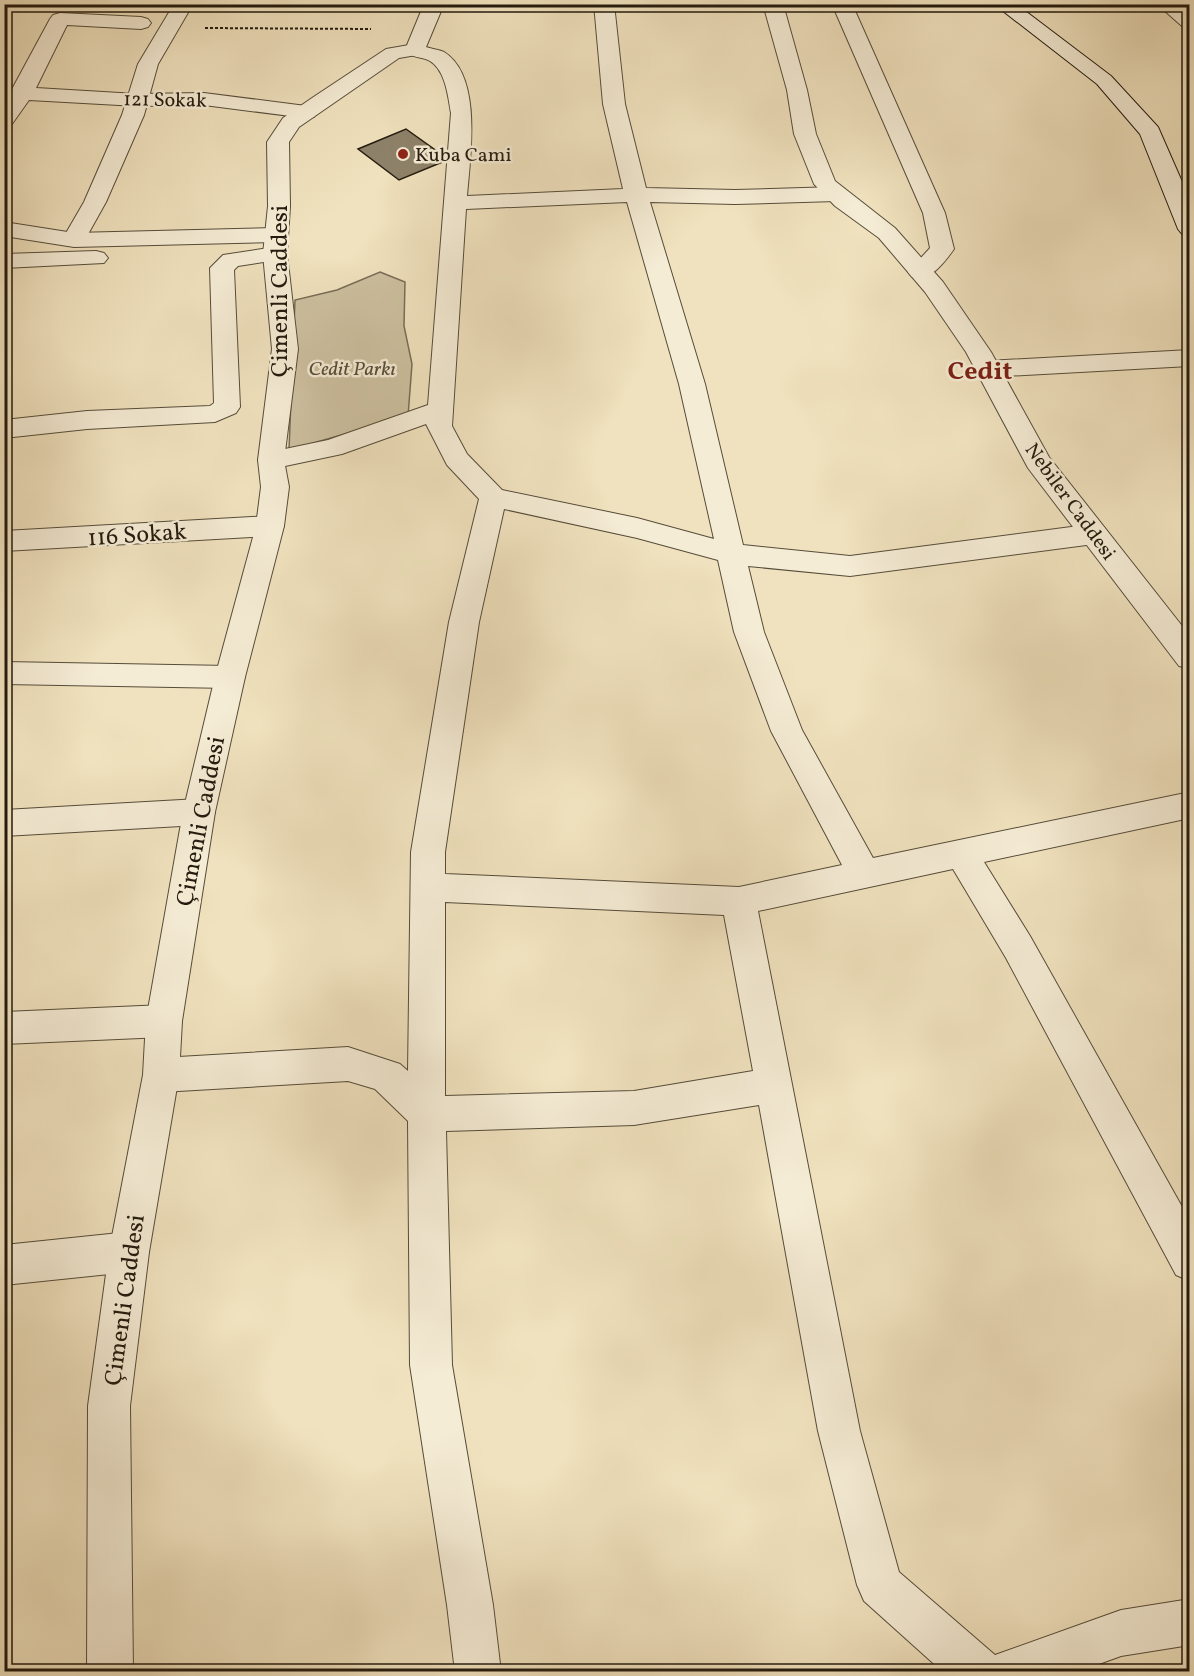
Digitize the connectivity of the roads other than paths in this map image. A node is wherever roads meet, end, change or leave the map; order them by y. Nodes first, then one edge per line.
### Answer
1 (183, 4) edge
2 (434, 4) edge
3 (604, 4) edge
4 (773, 4) edge
5 (842, 4) edge
6 (1003, 4) edge
7 (1166, 4) edge
8 (141, 23) dead end
9 (1190, 23) edge
10 (419, 40) junction
11 (23, 93) junction
12 (137, 100) junction
13 (306, 112) junction
14 (4, 119) edge
15 (836, 194) junction
16 (637, 195) junction
17 (455, 203) junction
18 (4, 229) edge
19 (1190, 229) edge
20 (74, 240) junction
21 (276, 244) junction
22 (231, 260) junction
23 (4, 261) edge
24 (920, 272) junction
25 (1190, 358) edge
26 (987, 369) junction
27 (440, 410) junction
28 (4, 429) edge
29 (271, 460) junction
30 (493, 497) junction
31 (270, 526) junction
32 (1094, 534) junction
33 (4, 541) edge
34 (732, 554) junction
35 (1190, 657) edge
36 (4, 674) edge
37 (230, 677) junction
38 (1190, 805) edge
39 (199, 812) junction
40 (4, 823) edge
41 (961, 853) junction
42 (864, 874) junction
43 (428, 887) junction
44 (739, 901) junction
45 (164, 1021) junction
46 (4, 1028) edge
47 (161, 1075) junction
48 (774, 1085) junction
49 (426, 1114) junction
50 (129, 1252) junction
51 (1190, 1261) edge
52 (4, 1265) edge
53 (1190, 1622) edge
54 (110, 1671) edge
55 (478, 1671) edge
56 (979, 1671) edge
57 (1010, 1671) edge

1 - 12 street
2 - 10 street
3 - 16 street
4 - 15 street, Nebiler Caddesi
5 - 24 street
6 - 19 street
7 - 9 street
8 - 11 street
10 - 13 street, Çimenli Caddesi
10 - 17 street
11 - 12 street, 121 Sokak
11 - 14 street
12 - 13 street, 121 Sokak
12 - 20 street
13 - 21 street, Çimenli Caddesi
15 - 16 street
15 - 24 street, Nebiler Caddesi
16 - 17 street
16 - 34 street
17 - 27 street
18 - 20 street
20 - 21 street
21 - 22 street
21 - 29 street, Çimenli Caddesi
22 - 23 street
22 - 28 street
24 - 26 street, Nebiler Caddesi
25 - 26 street
26 - 32 street, Nebiler Caddesi
27 - 29 street
27 - 30 street
29 - 31 street, Çimenli Caddesi
30 - 34 street
30 - 43 street
31 - 33 street, 116 Sokak
31 - 37 street, Çimenli Caddesi
32 - 34 street
32 - 35 street, Nebiler Caddesi
34 - 42 street
36 - 37 street
37 - 39 street, Çimenli Caddesi
38 - 41 street
39 - 40 street
39 - 45 street, Çimenli Caddesi
41 - 42 street
41 - 51 street
42 - 44 street
43 - 44 street
43 - 49 street
44 - 48 street
45 - 46 street
45 - 47 street, Çimenli Caddesi
47 - 49 street
47 - 50 street, Çimenli Caddesi
48 - 49 street
48 - 56 street
49 - 55 street
50 - 52 street
50 - 54 street, Çimenli Caddesi
53 - 57 street

